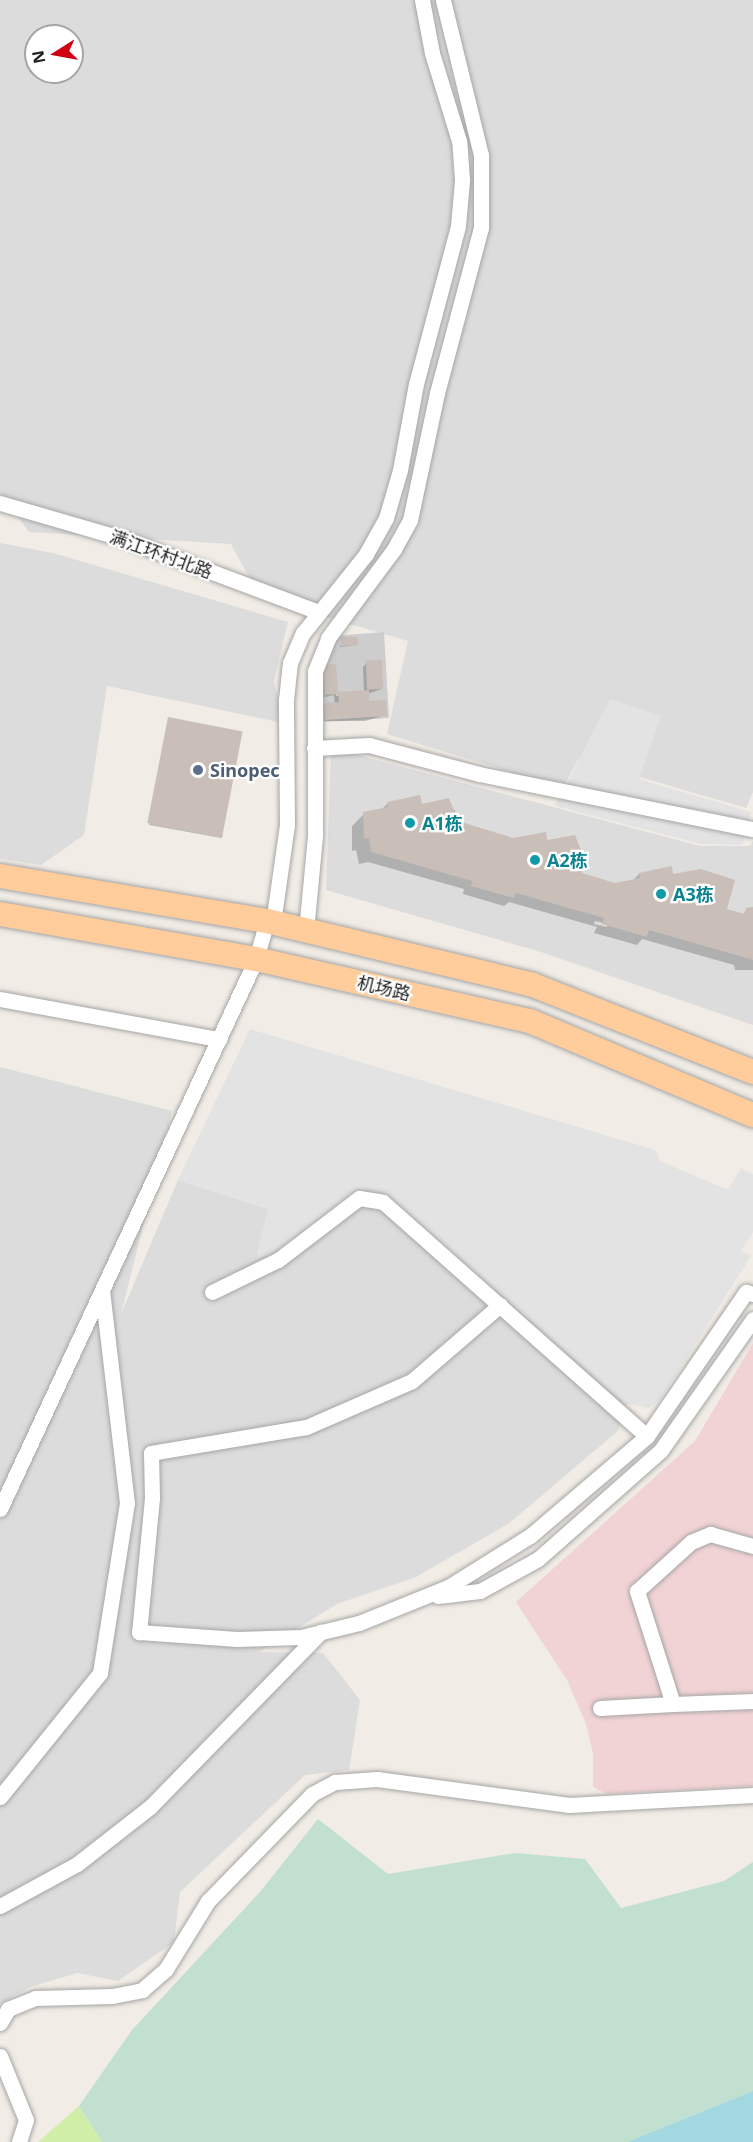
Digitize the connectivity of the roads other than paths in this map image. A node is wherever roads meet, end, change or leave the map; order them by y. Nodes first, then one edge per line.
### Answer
1 (422, 0) edge
2 (443, 0) edge
3 (0, 503) edge
4 (319, 612) junction
5 (314, 748) junction
6 (753, 829) edge
7 (0, 876) edge
8 (0, 914) edge
9 (270, 922) junction
10 (306, 931) junction
11 (256, 959) junction
12 (0, 999) edge
13 (219, 1039) junction
14 (753, 1072) edge
15 (753, 1115) edge
16 (102, 1290) junction
17 (212, 1292) dead end
18 (753, 1294) edge
19 (500, 1305) junction
20 (753, 1319) edge
21 (647, 1436) junction
22 (0, 1509) edge
23 (753, 1546) edge
24 (417, 1599) junction
25 (321, 1632) junction
26 (753, 1701) edge
27 (673, 1704) junction
28 (600, 1708) dead end
29 (753, 1795) edge
30 (0, 1797) edge
31 (0, 1906) edge
32 (0, 2023) edge
33 (0, 2056) edge
34 (19, 2142) edge

1 - 4 street
2 - 5 street
3 - 4 street, 满江环村北路
4 - 9 street
5 - 6 street
5 - 10 street
7 - 9 main road, 机场路
8 - 11 main road, 机场路
9 - 10 main road, 机场路
9 - 11 street
10 - 14 main road, 机场路
11 - 13 street
11 - 15 main road, 机场路
12 - 13 street
13 - 16 street
16 - 22 street
16 - 30 street
17 - 19 street
18 - 21 street
19 - 21 street
19 - 25 street
20 - 24 street
21 - 24 street
23 - 27 street
24 - 25 street
25 - 31 street
26 - 27 street
27 - 28 street
29 - 32 street
33 - 34 street

